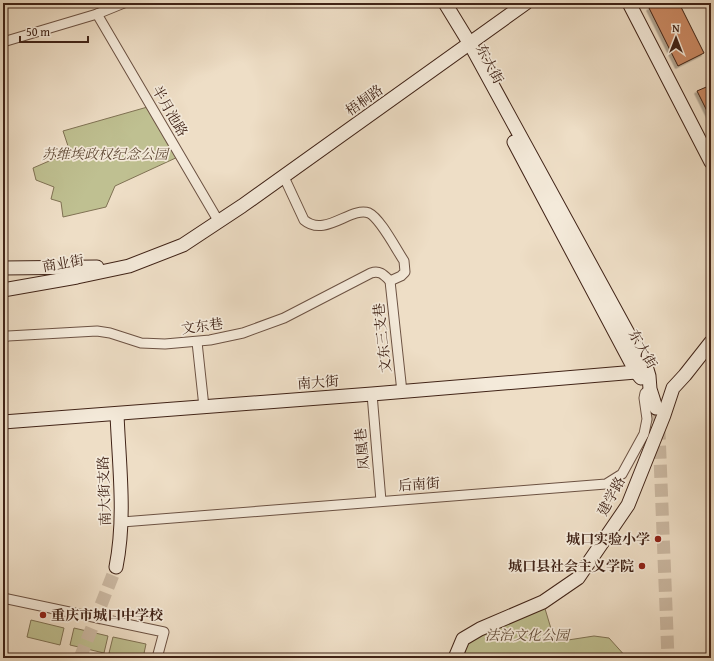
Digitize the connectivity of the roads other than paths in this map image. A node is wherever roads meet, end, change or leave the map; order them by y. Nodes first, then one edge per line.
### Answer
1 (124, 3) edge
2 (435, 3) edge
3 (445, 3) edge
4 (526, 3) edge
5 (629, 3) edge
6 (97, 14) junction
7 (3, 42) edge
8 (467, 46) junction
9 (711, 162) edge
10 (284, 177) junction
11 (219, 222) junction
12 (129, 266) junction
13 (3, 268) edge
14 (390, 281) junction
15 (3, 290) edge
16 (3, 338) edge
17 (197, 342) junction
18 (711, 342) edge
19 (636, 372) junction
20 (650, 389) junction
21 (402, 392) junction
22 (372, 394) junction
23 (204, 407) junction
24 (656, 408) tunnel mouth
25 (117, 414) junction
26 (3, 422) edge
27 (381, 501) junction
28 (122, 522) junction
29 (116, 567) tunnel mouth
30 (3, 598) edge
31 (156, 658) edge
32 (455, 658) edge

1 - 6 street
2 - 8 street, 东大街
3 - 8 street, 东大街
4 - 8 street, 梧桐路
5 - 9 street
6 - 7 street
6 - 11 street, 半月池路
8 - 10 street, 梧桐路
8 - 19 street, 东大街
8 - 20 street, 东大街
10 - 11 street, 梧桐路
10 - 14 street
11 - 12 street, 商业街
12 - 13 street, 商业街
12 - 15 street, 商业街
14 - 17 street, 文东巷
14 - 21 street, 文东三支巷
16 - 17 street, 文东巷
17 - 23 street
18 - 32 street, 建学路
19 - 20 street, 东大街
19 - 21 street, 南大街
20 - 24 street
20 - 27 street, 后南街
21 - 22 street, 南大街
22 - 23 street, 南大街
22 - 27 street, 凤凰巷
23 - 25 street, 南大街
25 - 26 street, 南大街
25 - 28 street, 南大街支路
27 - 28 street, 后南街
28 - 29 street, 南大街支路
30 - 31 street

